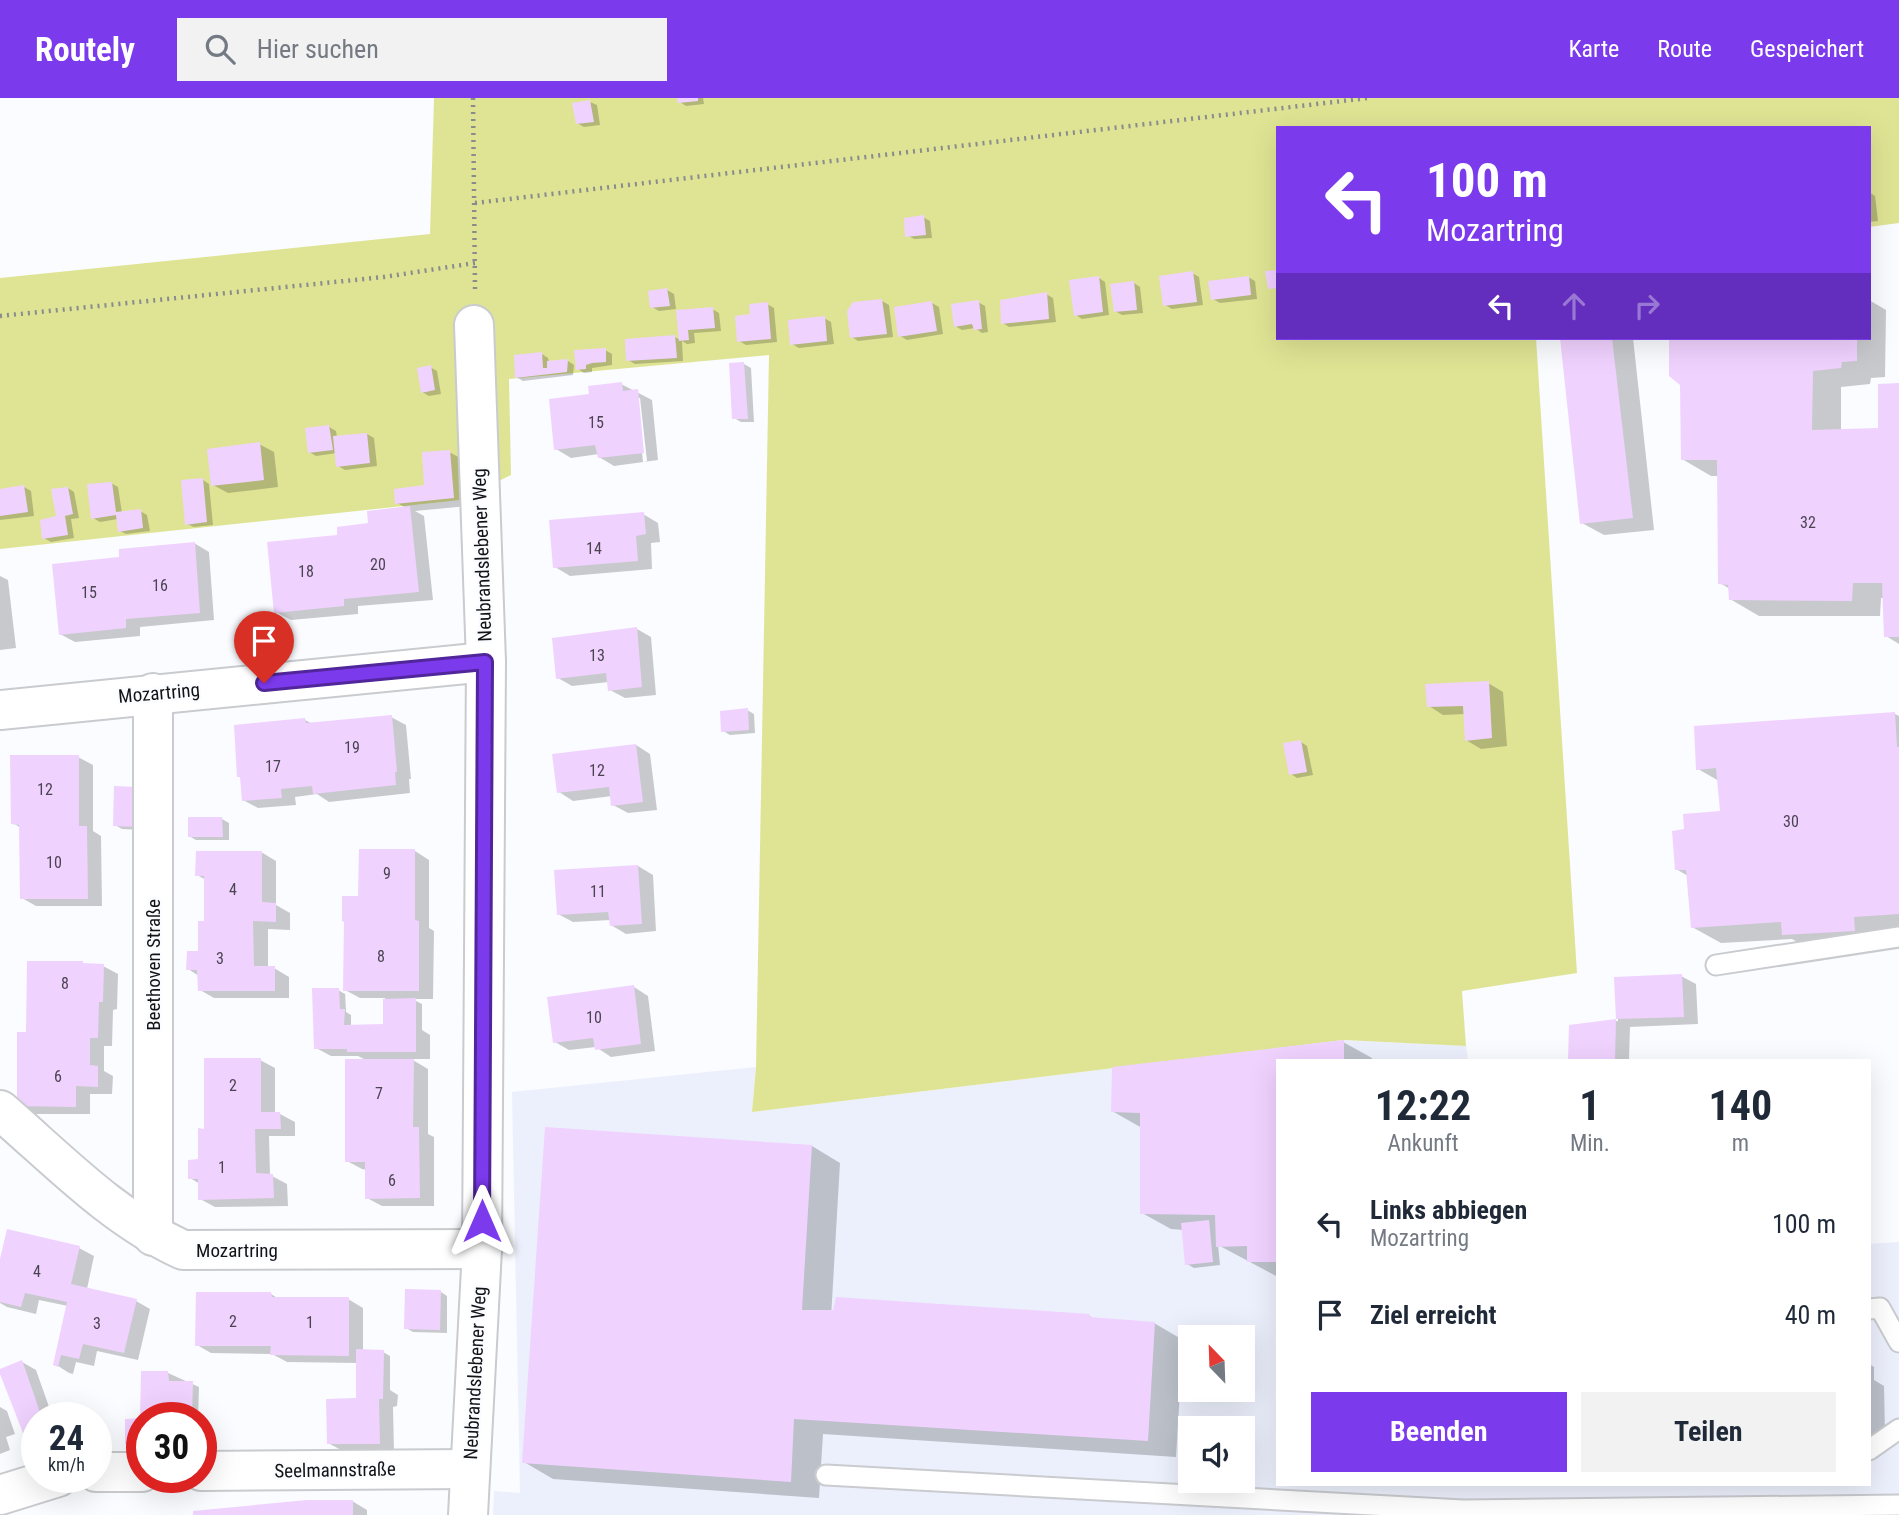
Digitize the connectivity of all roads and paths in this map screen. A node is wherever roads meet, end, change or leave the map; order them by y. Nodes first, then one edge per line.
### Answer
1 (473, 98) edge
2 (1368, 98) edge
3 (475, 203) junction
4 (475, 263) junction
5 (0, 316) edge
6 (474, 325) joint
7 (485, 662) junction
8 (153, 693) junction
9 (0, 710) edge
10 (1899, 937) edge
11 (1716, 965) dead end
12 (0, 1110) edge
13 (153, 1236) junction
14 (482, 1249) junction
15 (1871, 1309) edge
16 (1899, 1342) edge
17 (1899, 1429) edge
18 (1871, 1449) edge
19 (470, 1469) junction
20 (217, 1471) edge
21 (826, 1475) dead end
22 (21, 1488) edge
23 (0, 1495) edge
24 (1899, 1505) edge
25 (468, 1515) edge

1 - 3 path
2 - 3 path
3 - 4 path
4 - 5 path
4 - 6 path
6 - 7 street, Neubrandslebener Weg
7 - 8 street, Mozartring
7 - 14 street, Neubrandslebener Weg
8 - 9 street, Mozartring
8 - 13 street, Beethoven Straße
10 - 11 lane
12 - 13 street, Mozartring
13 - 14 street, Mozartring
14 - 19 street, Neubrandslebener Weg
15 - 16 lane
17 - 18 lane
19 - 20 street, Seelmannstraße
19 - 25 street, Neubrandslebener Weg
21 - 24 lane
22 - 23 street

